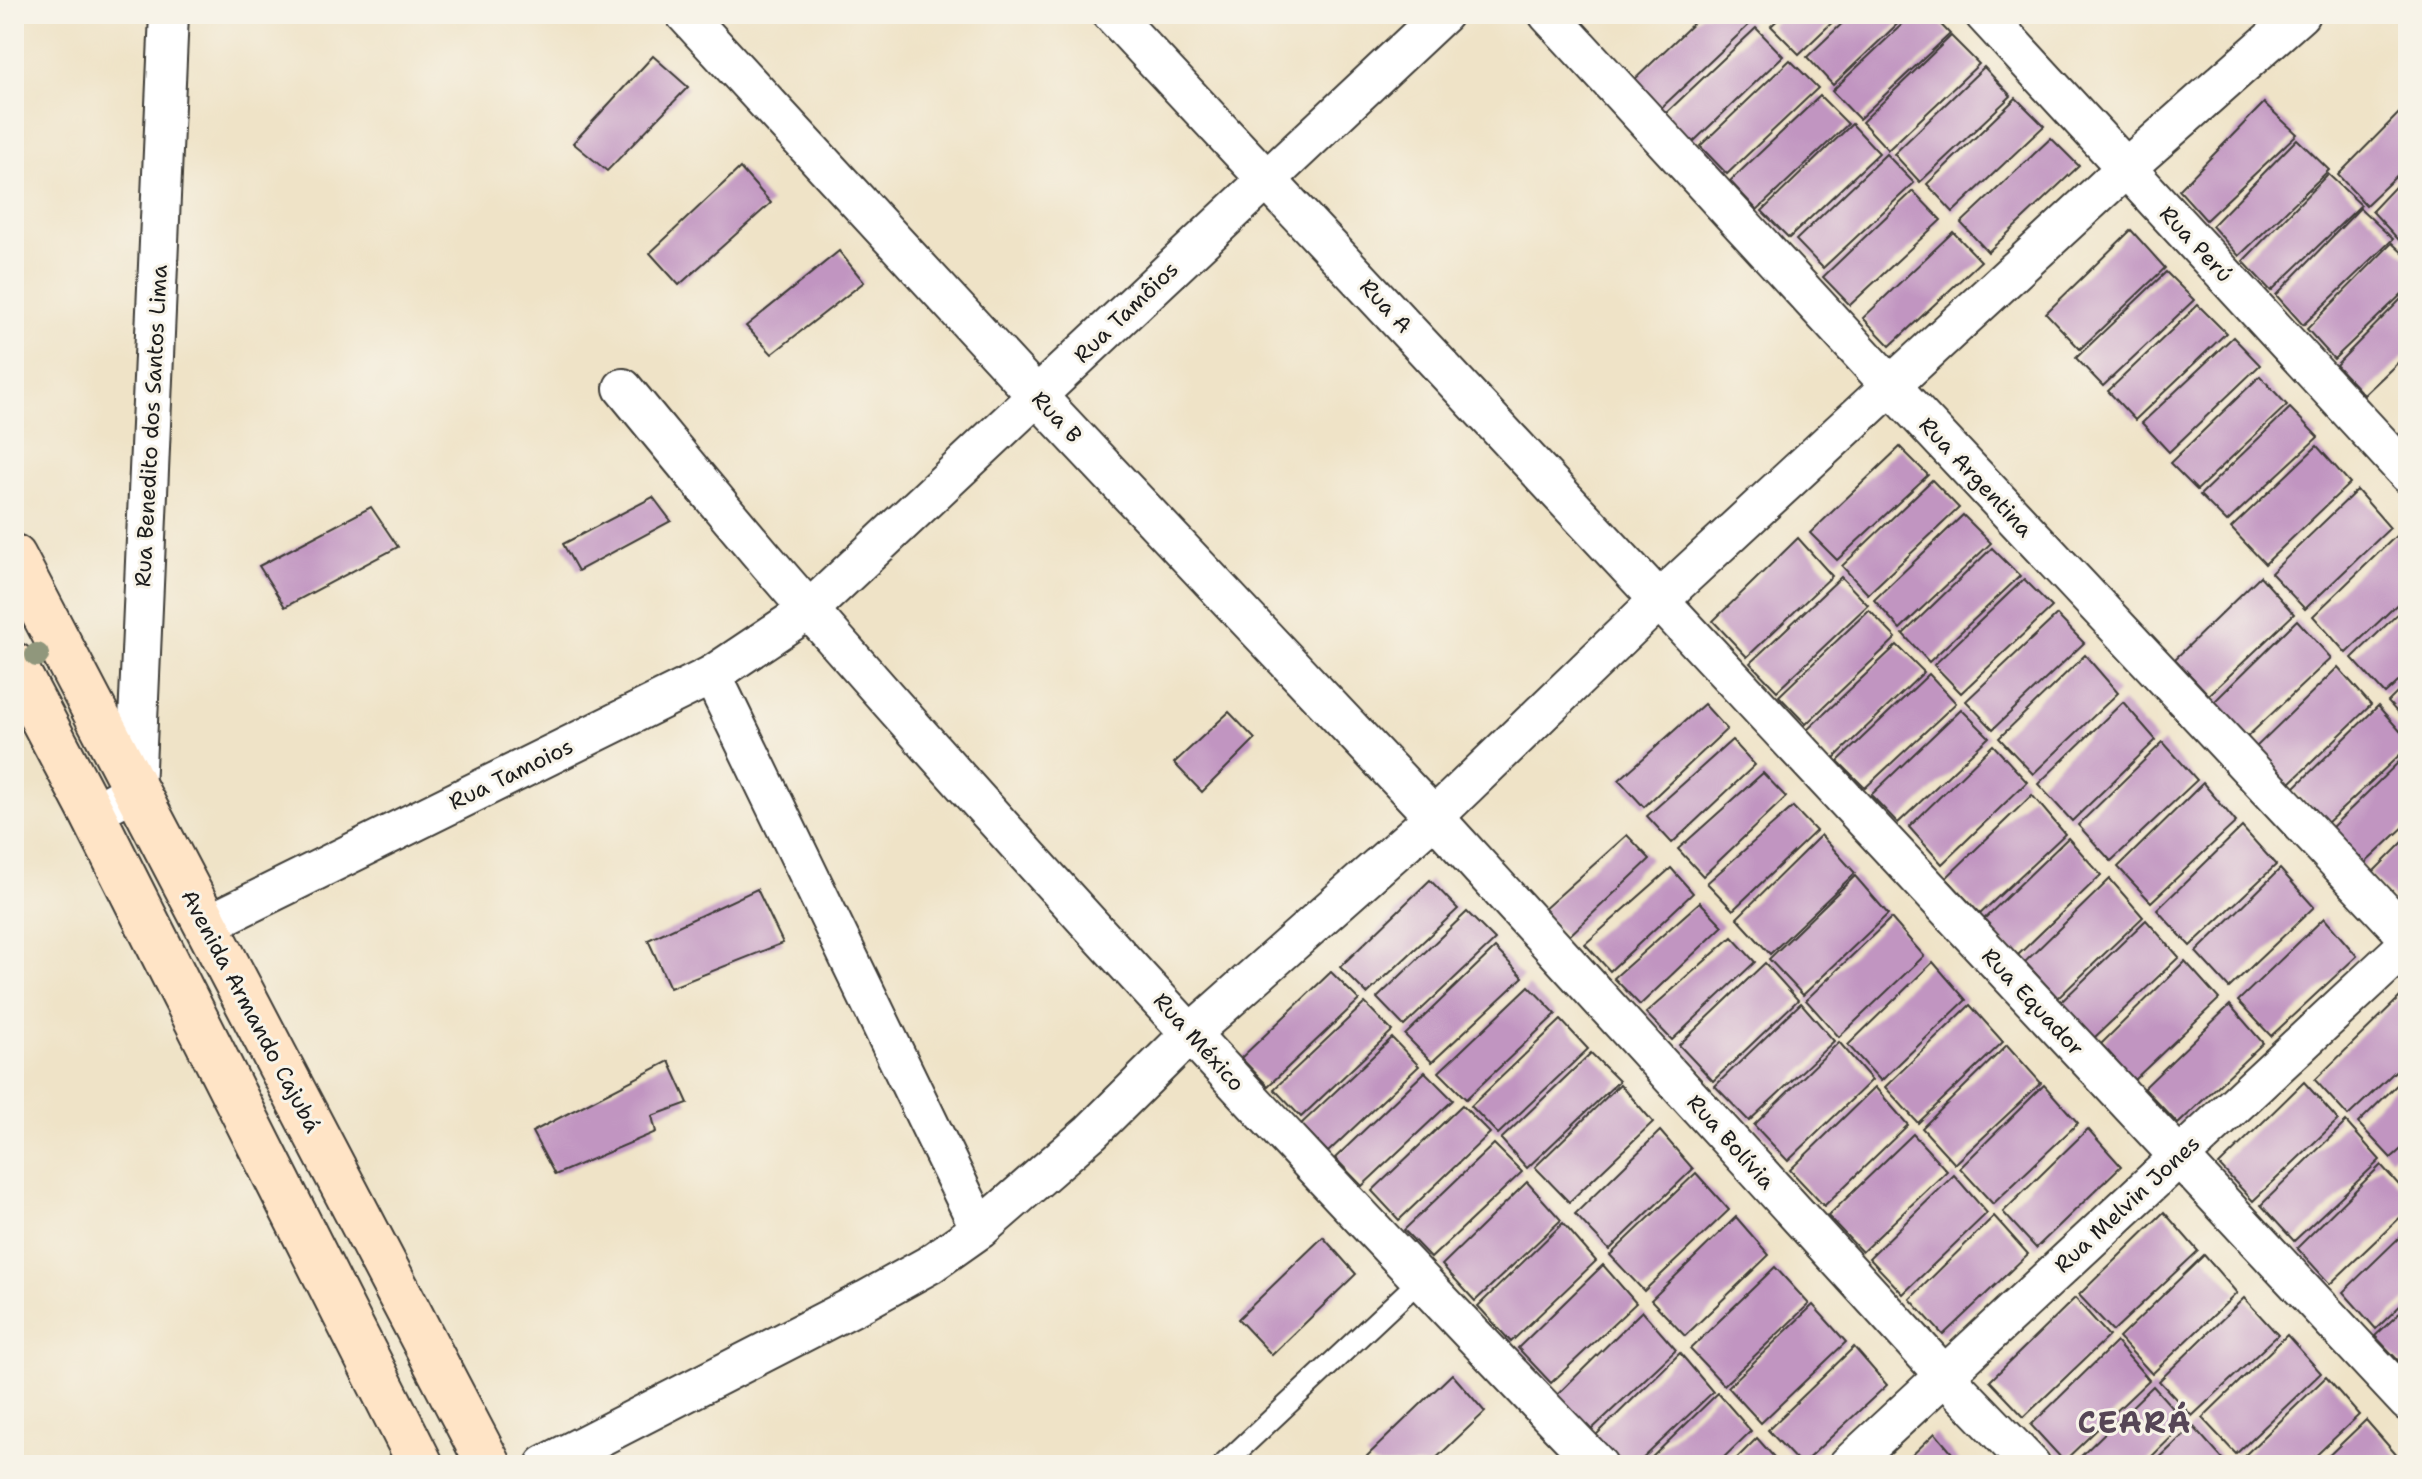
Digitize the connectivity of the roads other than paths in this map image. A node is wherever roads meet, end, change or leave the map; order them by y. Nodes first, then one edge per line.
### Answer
1 (169, 14) edge
2 (685, 14) edge
3 (1112, 14) edge
4 (1443, 14) edge
5 (1548, 14) edge
6 (1984, 14) edge
7 (2300, 14) edge
8 (2126, 168) junction
9 (1267, 178) junction
10 (1891, 386) junction
11 (623, 388) dead end
12 (1037, 396) junction
13 (2408, 474) edge
14 (14, 557) edge
15 (1659, 600) junction
16 (809, 610) junction
17 (14, 665) edge
18 (712, 675) junction
19 (135, 790) junction
20 (92, 813) junction
21 (1434, 817) junction
22 (206, 925) junction
23 (2408, 937) edge
24 (2408, 944) edge
25 (1191, 1033) junction
26 (2178, 1157) junction
27 (364, 1227) junction
28 (980, 1229) junction
29 (314, 1252) junction
30 (1420, 1280) junction
31 (1943, 1374) junction
32 (2408, 1402) edge
33 (421, 1465) edge
34 (489, 1465) edge
35 (545, 1465) edge
36 (1223, 1465) edge
37 (1598, 1465) edge
38 (1848, 1465) edge
39 (2031, 1465) edge

1 - 19 street, Rua Benedito dos Santos Lima
2 - 12 street, Rua B
3 - 9 street, Rua A
4 - 9 street, Rua Tamôios
5 - 10 street, Rua Argentina
6 - 8 street, Rua Perú
7 - 8 street
8 - 10 street
8 - 13 street, Rua Perú
9 - 12 street, Rua Tamôios
9 - 15 street, Rua A
10 - 15 street
10 - 23 street, Rua Argentina
11 - 16 street, Rua México
12 - 16 street, Rua Tamôios
12 - 21 street, Rua B
14 - 19 main road, Avenida Armando Cajubá
15 - 21 street
15 - 26 street, Rua Equador
16 - 18 street, Rua Tamoios
16 - 25 street, Rua México
17 - 20 main road
18 - 22 street, Rua Tamoios
18 - 28 street
19 - 20 street
19 - 22 main road, Avenida Armando Cajubá
20 - 29 main road
21 - 25 street
21 - 31 street, Rua Bolívia
22 - 27 main road, Avenida Armando Cajubá
24 - 26 street, Rua Melvin Jones
25 - 28 street
25 - 30 street, Rua México
26 - 31 street, Rua Melvin Jones
26 - 32 street, Rua Equador
27 - 29 main road
27 - 34 main road, Avenida Armando Cajubá
28 - 35 street
29 - 33 main road
30 - 36 lane
30 - 37 street, Rua México
31 - 38 street, Rua Melvin Jones
31 - 39 street, Rua Bolívia

